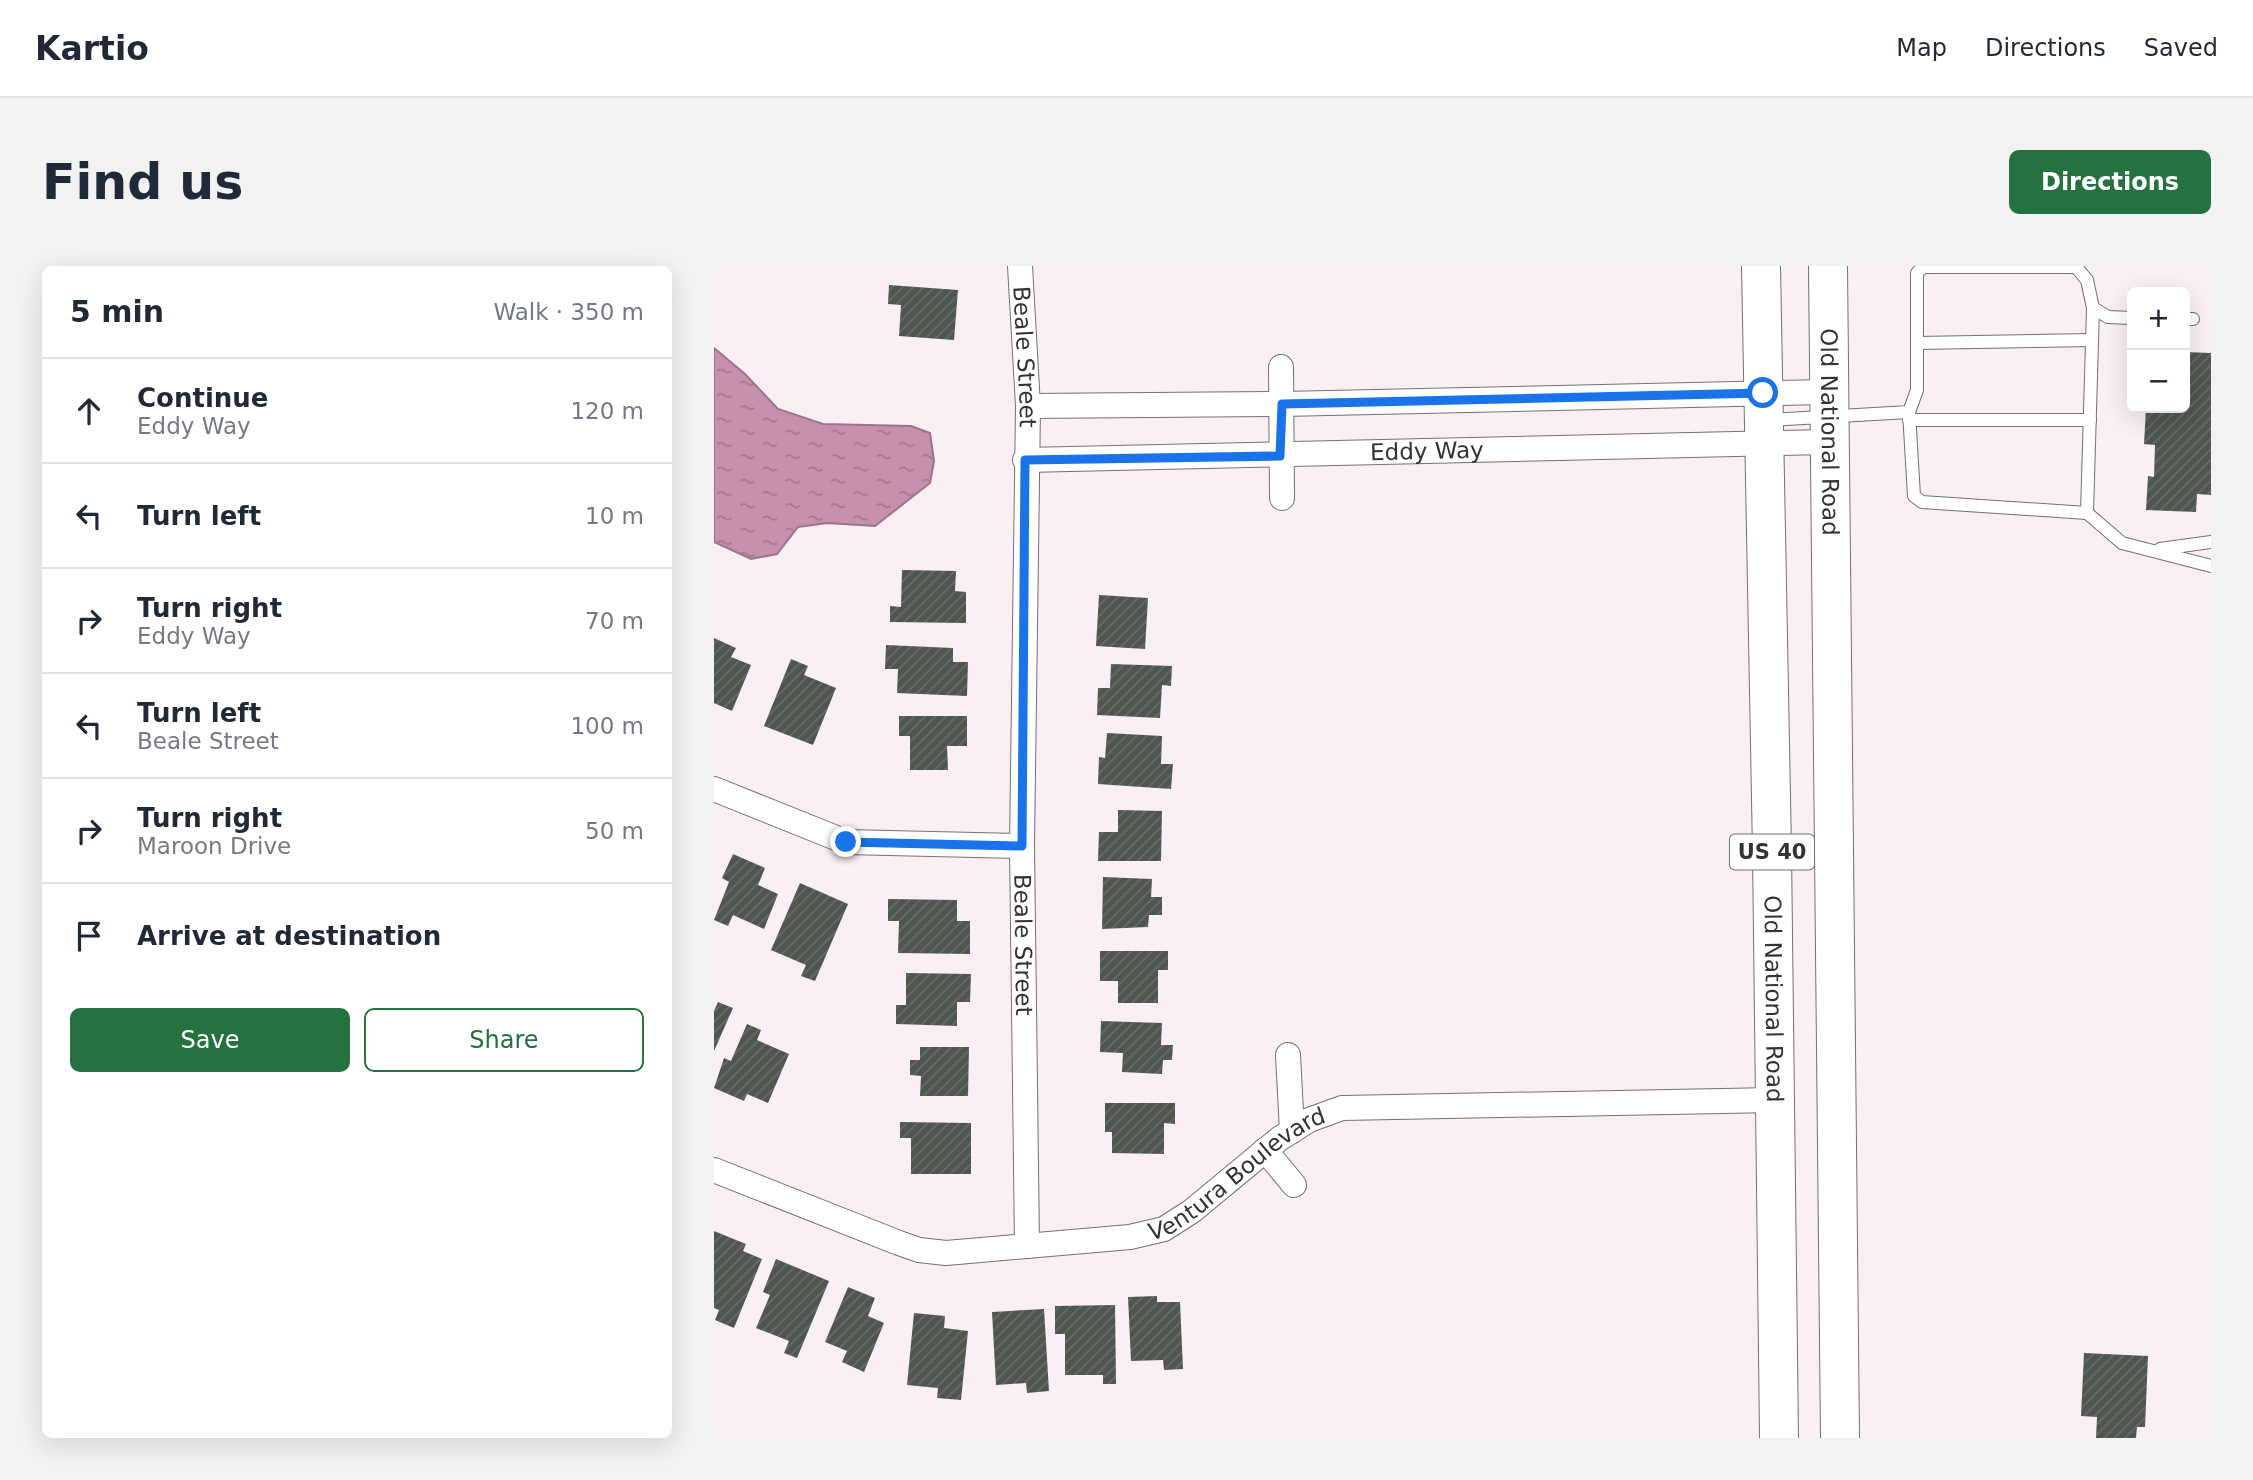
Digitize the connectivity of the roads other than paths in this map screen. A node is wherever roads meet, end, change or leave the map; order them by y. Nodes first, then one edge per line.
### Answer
1 (1020, 266) edge
2 (1760, 266) edge
3 (1828, 266) edge
4 (2093, 308) junction
5 (2127, 318) edge
6 (2092, 340) junction
7 (1917, 343) junction
8 (1281, 367) dead end
9 (1282, 404) junction
10 (1028, 406) junction
11 (1828, 416) junction
12 (1909, 416) junction
13 (1764, 419) junction
14 (2090, 420) junction
15 (1280, 456) junction
16 (1025, 460) junction
17 (1282, 498) dead end
18 (2087, 513) junction
19 (2211, 542) edge
20 (2156, 549) junction
21 (2211, 566) edge
22 (714, 789) edge
23 (1022, 846) junction
24 (1288, 1055) dead end
25 (1775, 1100) junction
26 (1292, 1131) junction
27 (1265, 1150) junction
28 (714, 1170) edge
29 (1294, 1185) dead end
30 (1027, 1246) junction
31 (1779, 1438) edge
32 (1840, 1438) edge

1 - 10 street, Beale Street
2 - 13 main road, Old National Road / US 40
3 - 11 main road, Old National Road / US 40
4 - 5 lane
4 - 6 lane
4 - 7 lane
6 - 7 lane
6 - 14 lane
7 - 12 lane
8 - 9 street
9 - 10 street, Eddy Way
9 - 13 street, Eddy Way
9 - 15 street
10 - 16 street, Beale Street
11 - 12 lane
11 - 13 street, Eddy Way
11 - 13 street, Eddy Way
11 - 32 main road, Old National Road / US 40
12 - 14 lane
12 - 18 lane
13 - 15 street, Eddy Way
13 - 25 main road, Old National Road / US 40
14 - 18 lane
15 - 16 street, Eddy Way
15 - 17 street
16 - 23 street, Beale Street
18 - 20 lane
19 - 20 lane
20 - 21 lane
22 - 23 street
23 - 30 street, Beale Street
24 - 26 street
25 - 26 street, Ventura Boulevard
25 - 31 main road, Old National Road / US 40
26 - 27 street, Ventura Boulevard
27 - 29 street
27 - 30 street, Ventura Boulevard
28 - 30 street, Ventura Boulevard

